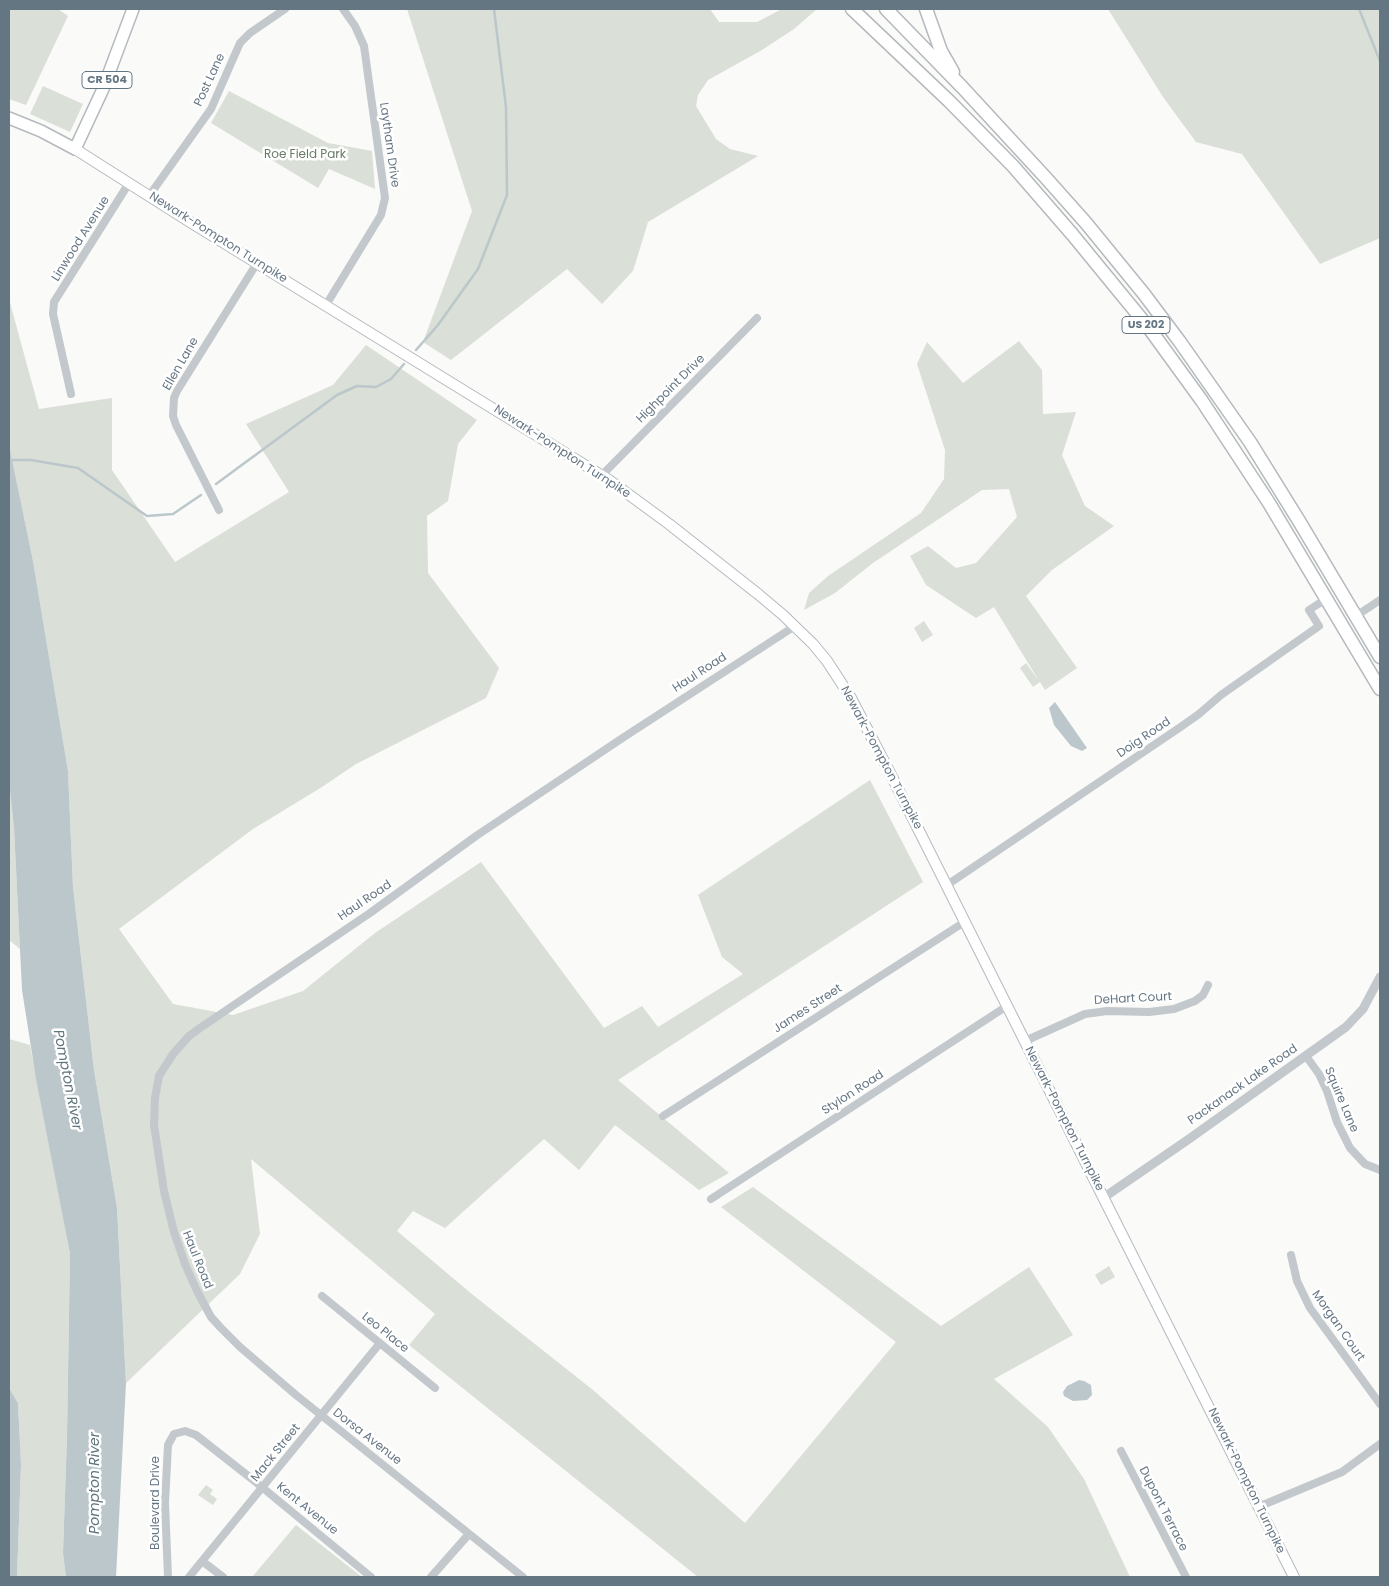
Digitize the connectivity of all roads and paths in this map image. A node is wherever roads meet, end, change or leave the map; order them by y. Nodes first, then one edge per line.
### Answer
1 (132, 9) edge
2 (285, 9) edge
3 (342, 9) edge
4 (852, 9) edge
5 (879, 9) edge
6 (886, 9) edge
7 (926, 9) edge
8 (924, 49) junction
9 (962, 87) junction
10 (9, 118) edge
11 (75, 149) junction
12 (129, 183) junction
13 (149, 196) junction
14 (257, 262) junction
15 (326, 304) junction
16 (757, 318) dead end
17 (71, 394) dead end
18 (602, 475) junction
19 (219, 510) dead end
20 (1326, 599) junction
21 (1380, 600) edge
22 (1356, 616) junction
23 (795, 626) junction
24 (1380, 657) edge
25 (1380, 689) edge
26 (947, 885) junction
27 (966, 921) junction
28 (1380, 978) edge
29 (1208, 985) dead end
30 (1008, 1006) junction
31 (1025, 1041) junction
32 (1306, 1056) junction
33 (663, 1116) dead end
34 (1380, 1170) edge
35 (1103, 1198) junction
36 (711, 1199) dead end
37 (1291, 1255) dead end
38 (322, 1296) dead end
39 (205, 1305) joint
40 (380, 1344) junction
41 (435, 1388) dead end
42 (1380, 1404) edge
43 (321, 1415) junction
44 (204, 1441) joint
45 (1380, 1444) edge
46 (1121, 1452) dead end
47 (262, 1487) junction
48 (1258, 1507) junction
49 (469, 1534) junction
50 (202, 1561) junction
51 (168, 1577) edge
52 (189, 1577) edge
53 (223, 1577) edge
54 (372, 1577) edge
55 (431, 1577) edge
56 (523, 1577) edge
57 (1186, 1577) edge
58 (1294, 1577) edge

1 - 11 main road, CR 504
2 - 13 street, Post Lane
3 - 15 street, Laytham Drive
4 - 20 highway, US 202
5 - 8 highway
6 - 8 highway, US 202
7 - 9 highway
8 - 9 highway, US 202
9 - 22 highway, US 202
10 - 11 main road, Newark-Pompton Turnpike
11 - 12 main road, Newark-Pompton Turnpike
12 - 13 main road, Newark-Pompton Turnpike
12 - 17 street, Linwood Avenue
13 - 14 main road, Newark-Pompton Turnpike
14 - 15 main road, Newark-Pompton Turnpike
14 - 19 street, Ellen Lane
15 - 18 main road, Newark-Pompton Turnpike
16 - 18 street, Highpoint Drive
18 - 23 main road, Newark-Pompton Turnpike
20 - 25 highway, US 202
20 - 26 street, Doig Road
21 - 22 street
22 - 24 highway, US 202
23 - 26 main road, Newark-Pompton Turnpike
23 - 39 street, Haul Road
26 - 27 main road, Newark-Pompton Turnpike
27 - 30 main road, Newark-Pompton Turnpike
27 - 33 street, James Street
28 - 32 street, Packanack Lake Road
29 - 31 street, DeHart Court
30 - 31 main road, Newark-Pompton Turnpike
30 - 36 street, Stylon Road
31 - 35 main road, Newark-Pompton Turnpike
32 - 34 street, Squire Lane
32 - 35 street, Packanack Lake Road
35 - 48 main road, Newark-Pompton Turnpike
37 - 42 street, Morgan Court
38 - 40 street, Leo Place
39 - 43 street, Dorsa Avenue
40 - 41 street, Leo Place
40 - 43 street, Mack Street
43 - 47 street, Mack Street
43 - 49 street, Dorsa Avenue
44 - 47 street, Kent Avenue
44 - 51 street, Boulevard Drive
45 - 48 street
46 - 57 street, Dupont Terrace
47 - 50 street, Mack Street
47 - 54 street, Kent Avenue
48 - 58 main road, Newark-Pompton Turnpike
49 - 55 street
49 - 56 street, Dorsa Avenue
50 - 52 street, Mack Street
50 - 53 street

